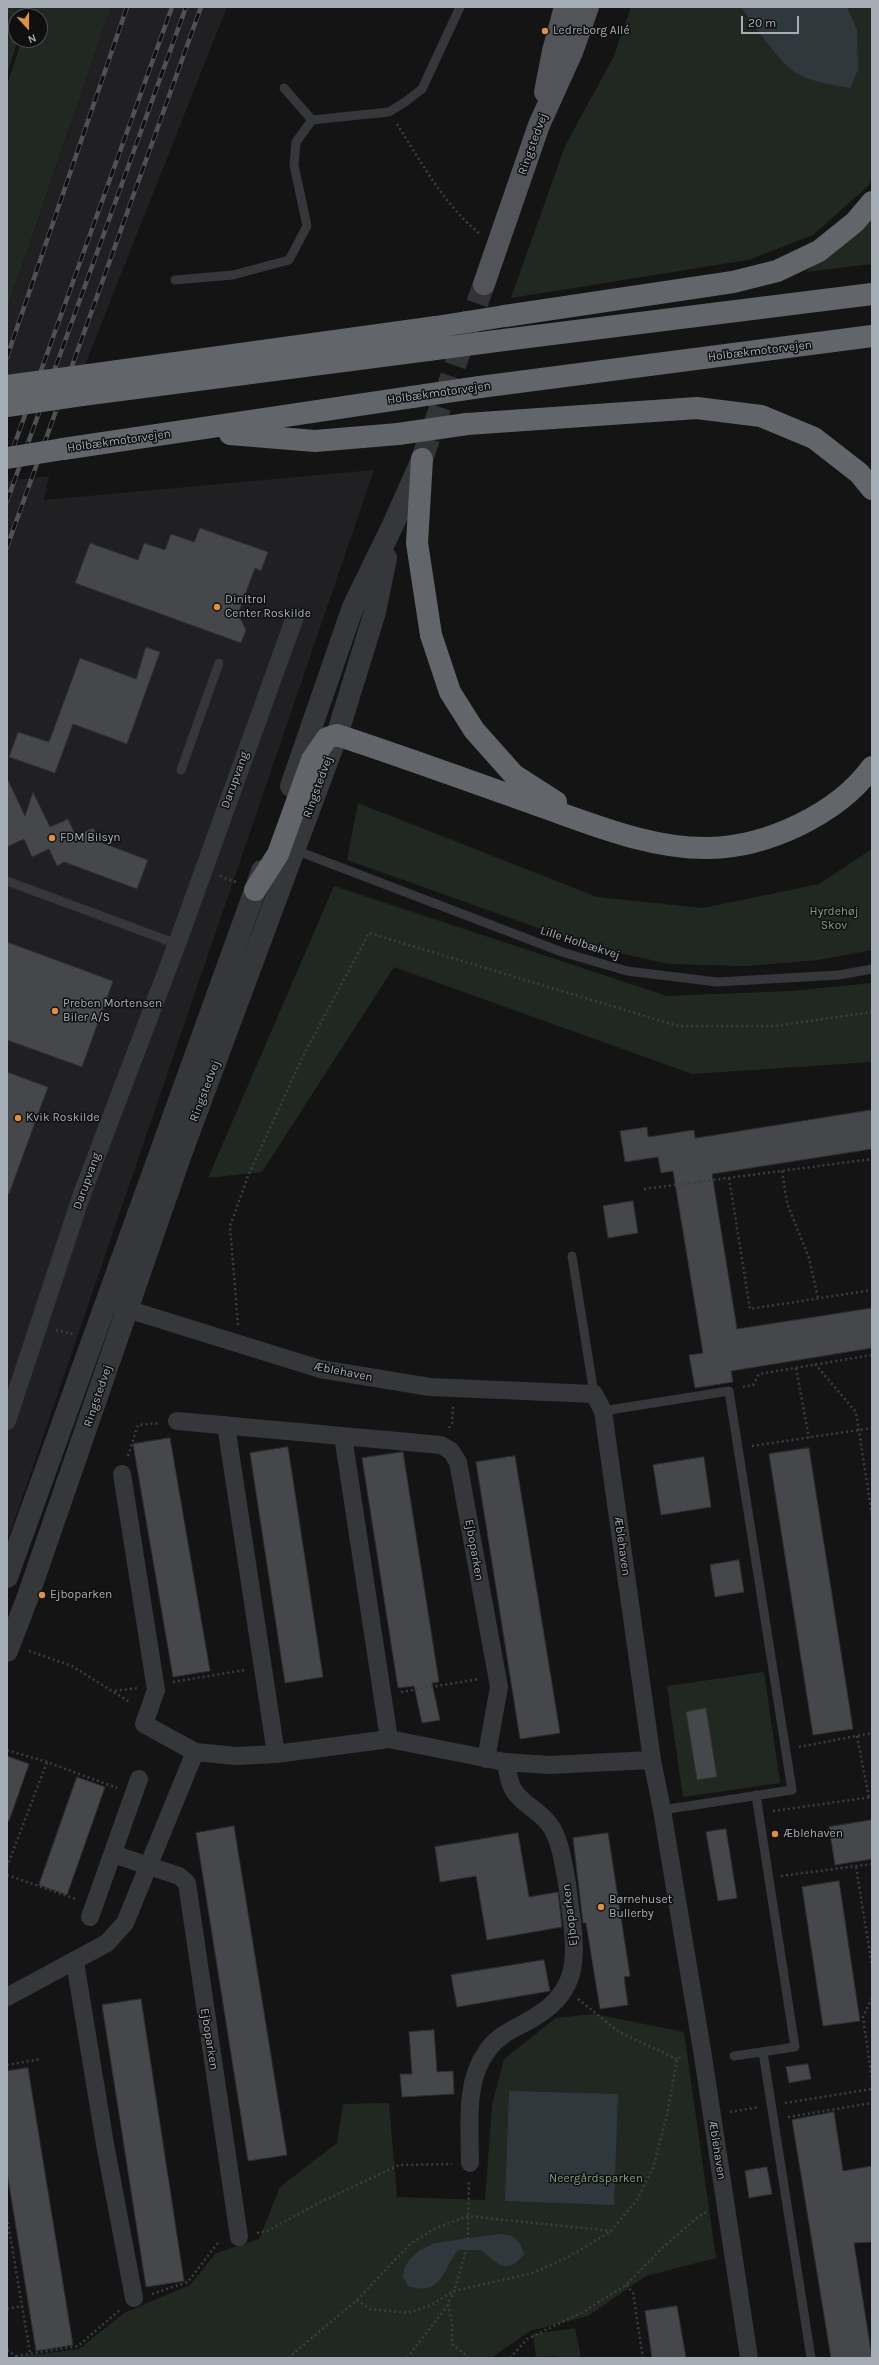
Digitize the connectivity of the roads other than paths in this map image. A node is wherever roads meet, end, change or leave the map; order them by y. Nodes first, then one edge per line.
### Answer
1 (460, 7) edge
2 (565, 7) edge
3 (588, 7) edge
4 (284, 88) dead end
5 (312, 120) junction
6 (539, 125) junction
7 (872, 202) edge
8 (175, 280) dead end
9 (484, 284) tunnel mouth
10 (872, 294) edge
11 (872, 336) edge
12 (85, 385) junction
13 (7, 386) edge
14 (7, 406) edge
15 (195, 431) junction
16 (7, 458) edge
17 (422, 459) joint
18 (872, 489) edge
19 (392, 528) junction
20 (295, 617) dead end
21 (219, 663) dead end
22 (337, 735) junction
23 (872, 767) edge
24 (181, 770) dead end
25 (587, 822) junction
26 (295, 850) junction
27 (7, 881) edge
28 (255, 890) junction
29 (177, 944) junction
30 (872, 969) edge
31 (572, 1256) dead end
32 (107, 1302) junction
33 (128, 1310) junction
34 (594, 1394) junction
35 (604, 1411) junction
36 (7, 1421) edge
37 (177, 1421) road end
38 (226, 1426) junction
39 (343, 1436) junction
40 (122, 1474) road end
41 (7, 1577) edge
42 (8, 1646) edge
43 (389, 1739) junction
44 (195, 1752) junction
45 (276, 1754) junction
46 (486, 1760) junction
47 (652, 1760) junction
48 (505, 1762) junction
49 (137, 1787) road end
50 (756, 1796) junction
51 (662, 1810) junction
52 (113, 1854) junction
53 (149, 1866) junction
54 (92, 1911) road end
55 (75, 1962) junction
56 (7, 1997) edge
57 (763, 2052) junction
58 (734, 2056) dead end
59 (470, 2163) road end
60 (239, 2237) dead end
61 (134, 2298) dead end
62 (749, 2358) edge
63 (811, 2358) edge

1 - 5 lane
2 - 6 main road
3 - 6 main road, Ringstedvej
4 - 5 lane
5 - 8 lane
6 - 9 main road, Ringstedvej
7 - 12 highway, bridge
10 - 12 highway, bridge
11 - 15 highway, Holbækmotorvejen, bridge
12 - 13 highway, bridge
12 - 14 highway, bridge
15 - 16 highway, Holbækmotorvejen, bridge
15 - 18 highway, bridge
17 - 19 street, Ringstedvej
17 - 25 highway
19 - 22 street, Ringstedvej
19 - 28 street, Ringstedvej
20 - 29 street, Darupvang
21 - 24 lane
22 - 25 highway
22 - 26 street, Ringstedvej
22 - 28 highway
23 - 25 highway
26 - 30 lane, Lille Holbækvej
26 - 33 street, Ringstedvej
27 - 29 lane
28 - 32 street, Ringstedvej
29 - 36 street, Darupvang
31 - 34 lane
32 - 33 street, Æblehaven
32 - 41 street, Ringstedvej
33 - 34 street, Æblehaven
33 - 42 street, Ringstedvej
34 - 35 street, Æblehaven
35 - 47 street, Æblehaven
35 - 50 lane
37 - 38 street
38 - 39 street
38 - 45 street
39 - 43 street
39 - 46 street, Ejboparken
40 - 44 street
43 - 45 street
43 - 46 street
44 - 45 street
44 - 53 street
46 - 48 street
47 - 48 street
47 - 51 street, Æblehaven
48 - 59 street, Ejboparken
49 - 52 street
50 - 51 lane
50 - 57 lane
51 - 62 street, Æblehaven
52 - 53 street, Ejboparken
52 - 54 street
53 - 55 street
53 - 60 street, Ejboparken
55 - 56 street
55 - 61 street
57 - 58 lane
57 - 63 lane

